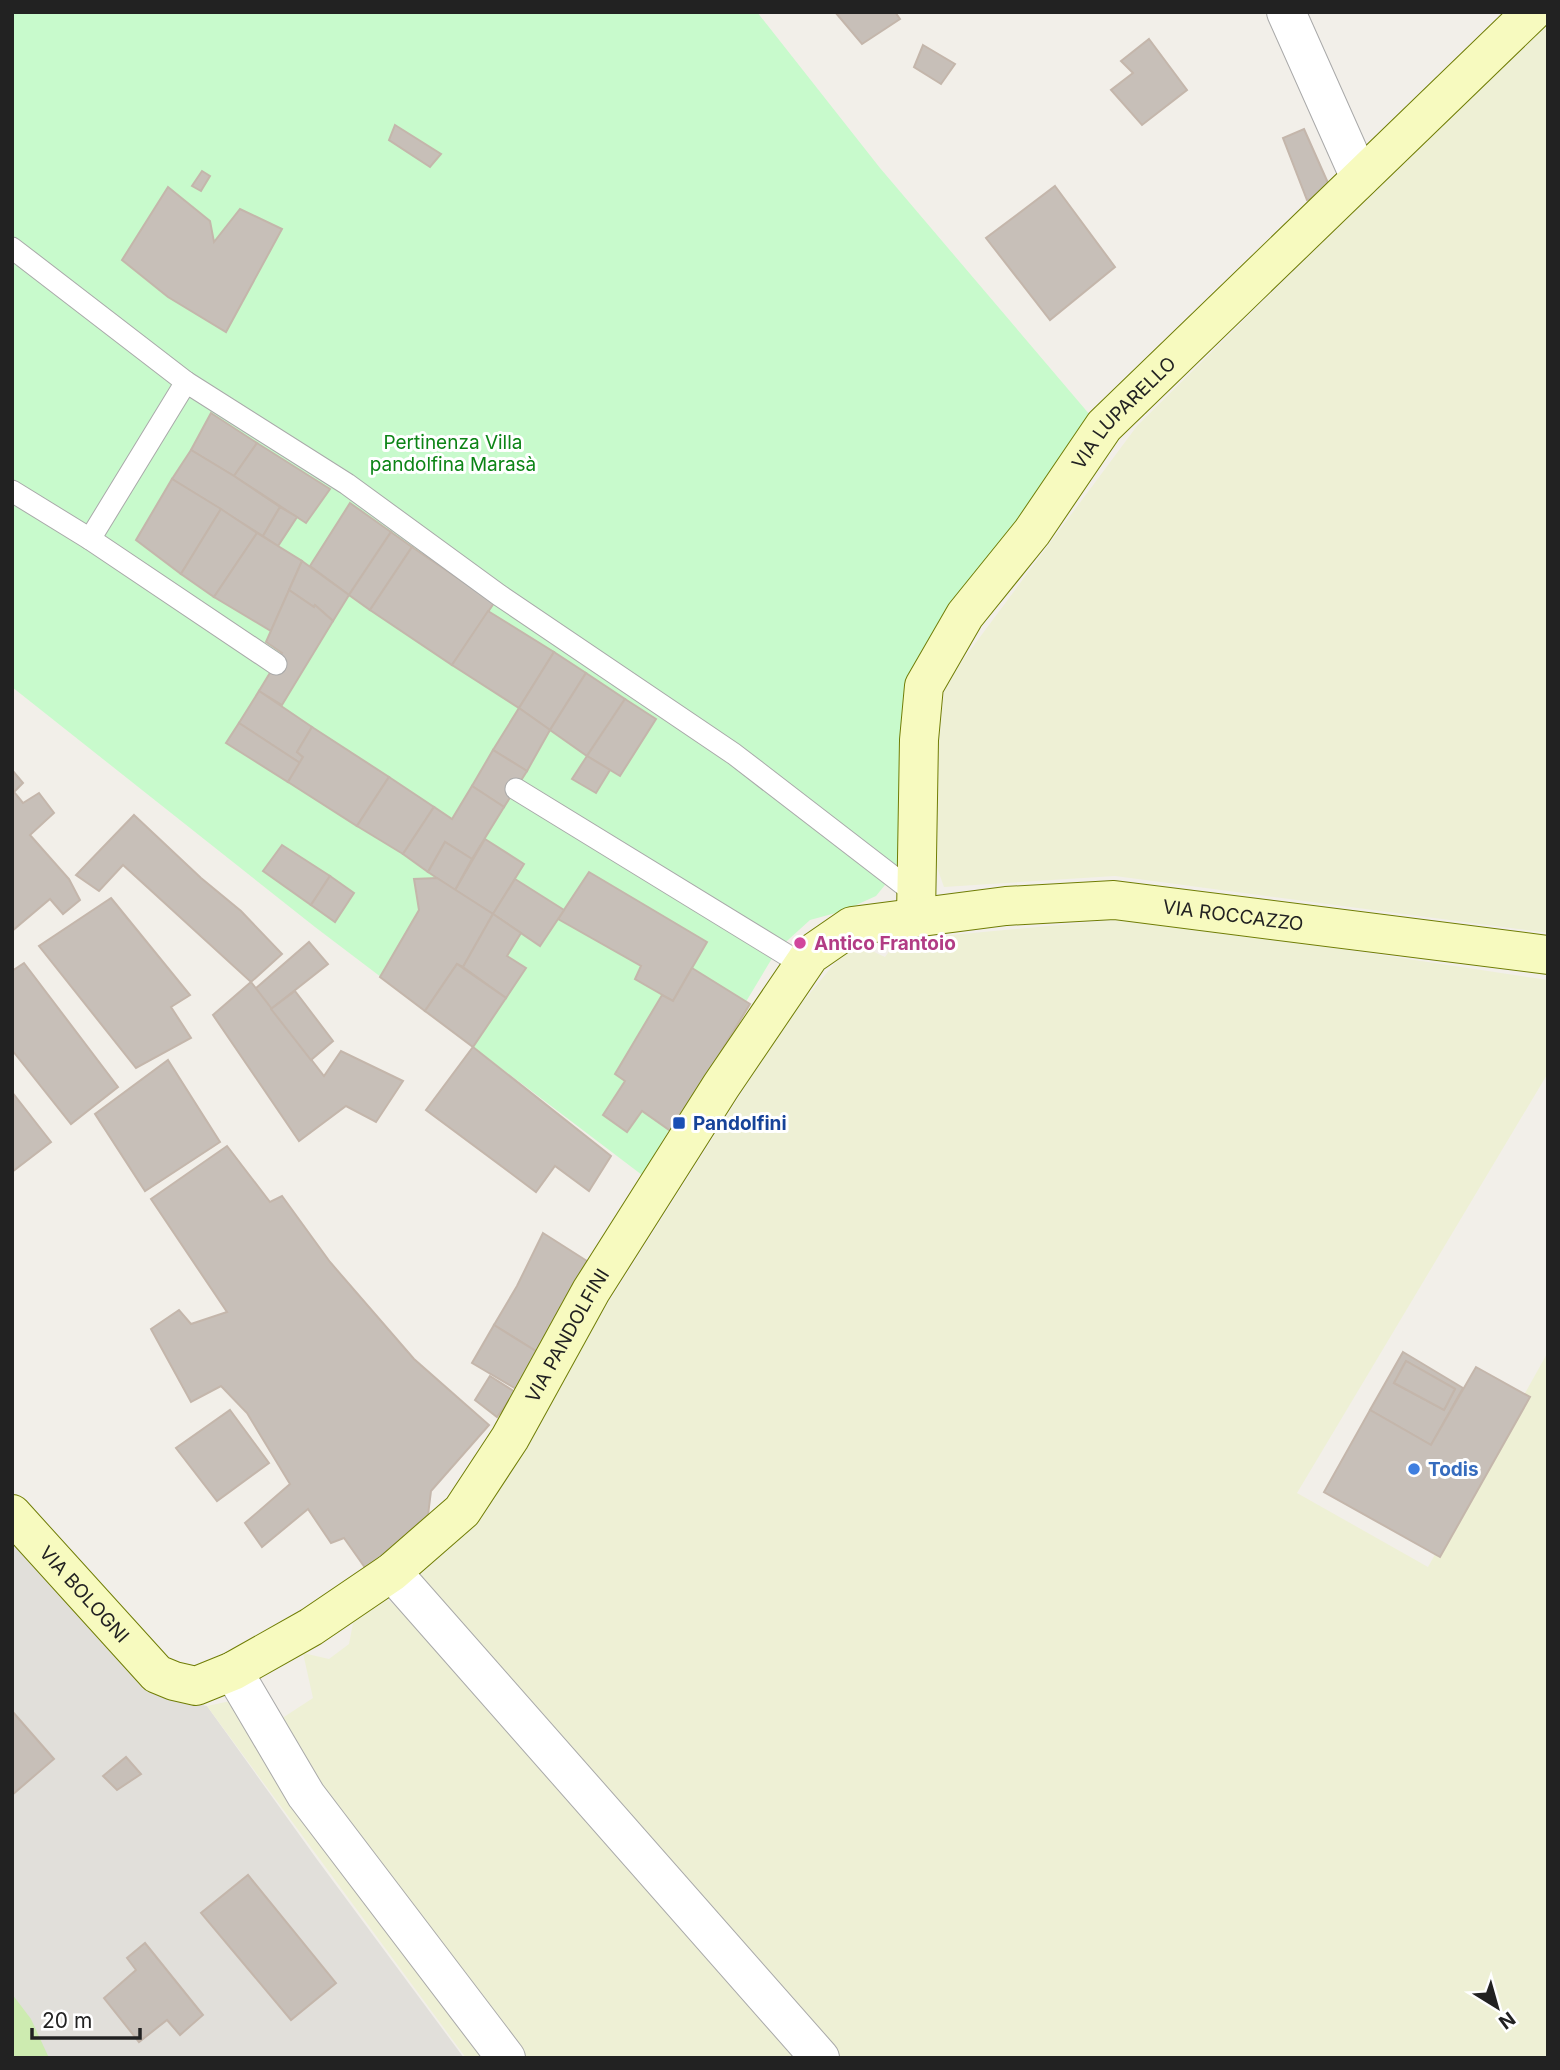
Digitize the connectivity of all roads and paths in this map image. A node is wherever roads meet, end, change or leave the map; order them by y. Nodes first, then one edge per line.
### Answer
1 (1286, 12) edge
2 (1532, 12) edge
3 (1360, 178) junction
4 (12, 248) edge
5 (187, 382) junction
6 (12, 491) edge
7 (90, 539) junction
8 (276, 664) dead end
9 (516, 789) dead end
10 (916, 906) junction
11 (1548, 955) edge
12 (803, 965) junction
13 (12, 1514) edge
14 (392, 1572) junction
15 (233, 1671) junction
16 (157, 1674) joint
17 (506, 2058) edge
18 (820, 2058) edge

1 - 3 street
2 - 3 street, VIA LUPARELLO
3 - 10 street, VIA LUPARELLO
4 - 5 lane
5 - 7 lane
5 - 10 lane
6 - 7 lane
7 - 8 lane
9 - 12 lane
10 - 11 street, VIA ROCCAZZO
10 - 12 street, VIA PANDOLFINI
12 - 14 street, VIA PANDOLFINI
13 - 16 street, VIA BOLOGNI
14 - 15 street, VIA PANDOLFINI
14 - 18 street
15 - 16 street, VIA PANDOLFINI
15 - 17 street

